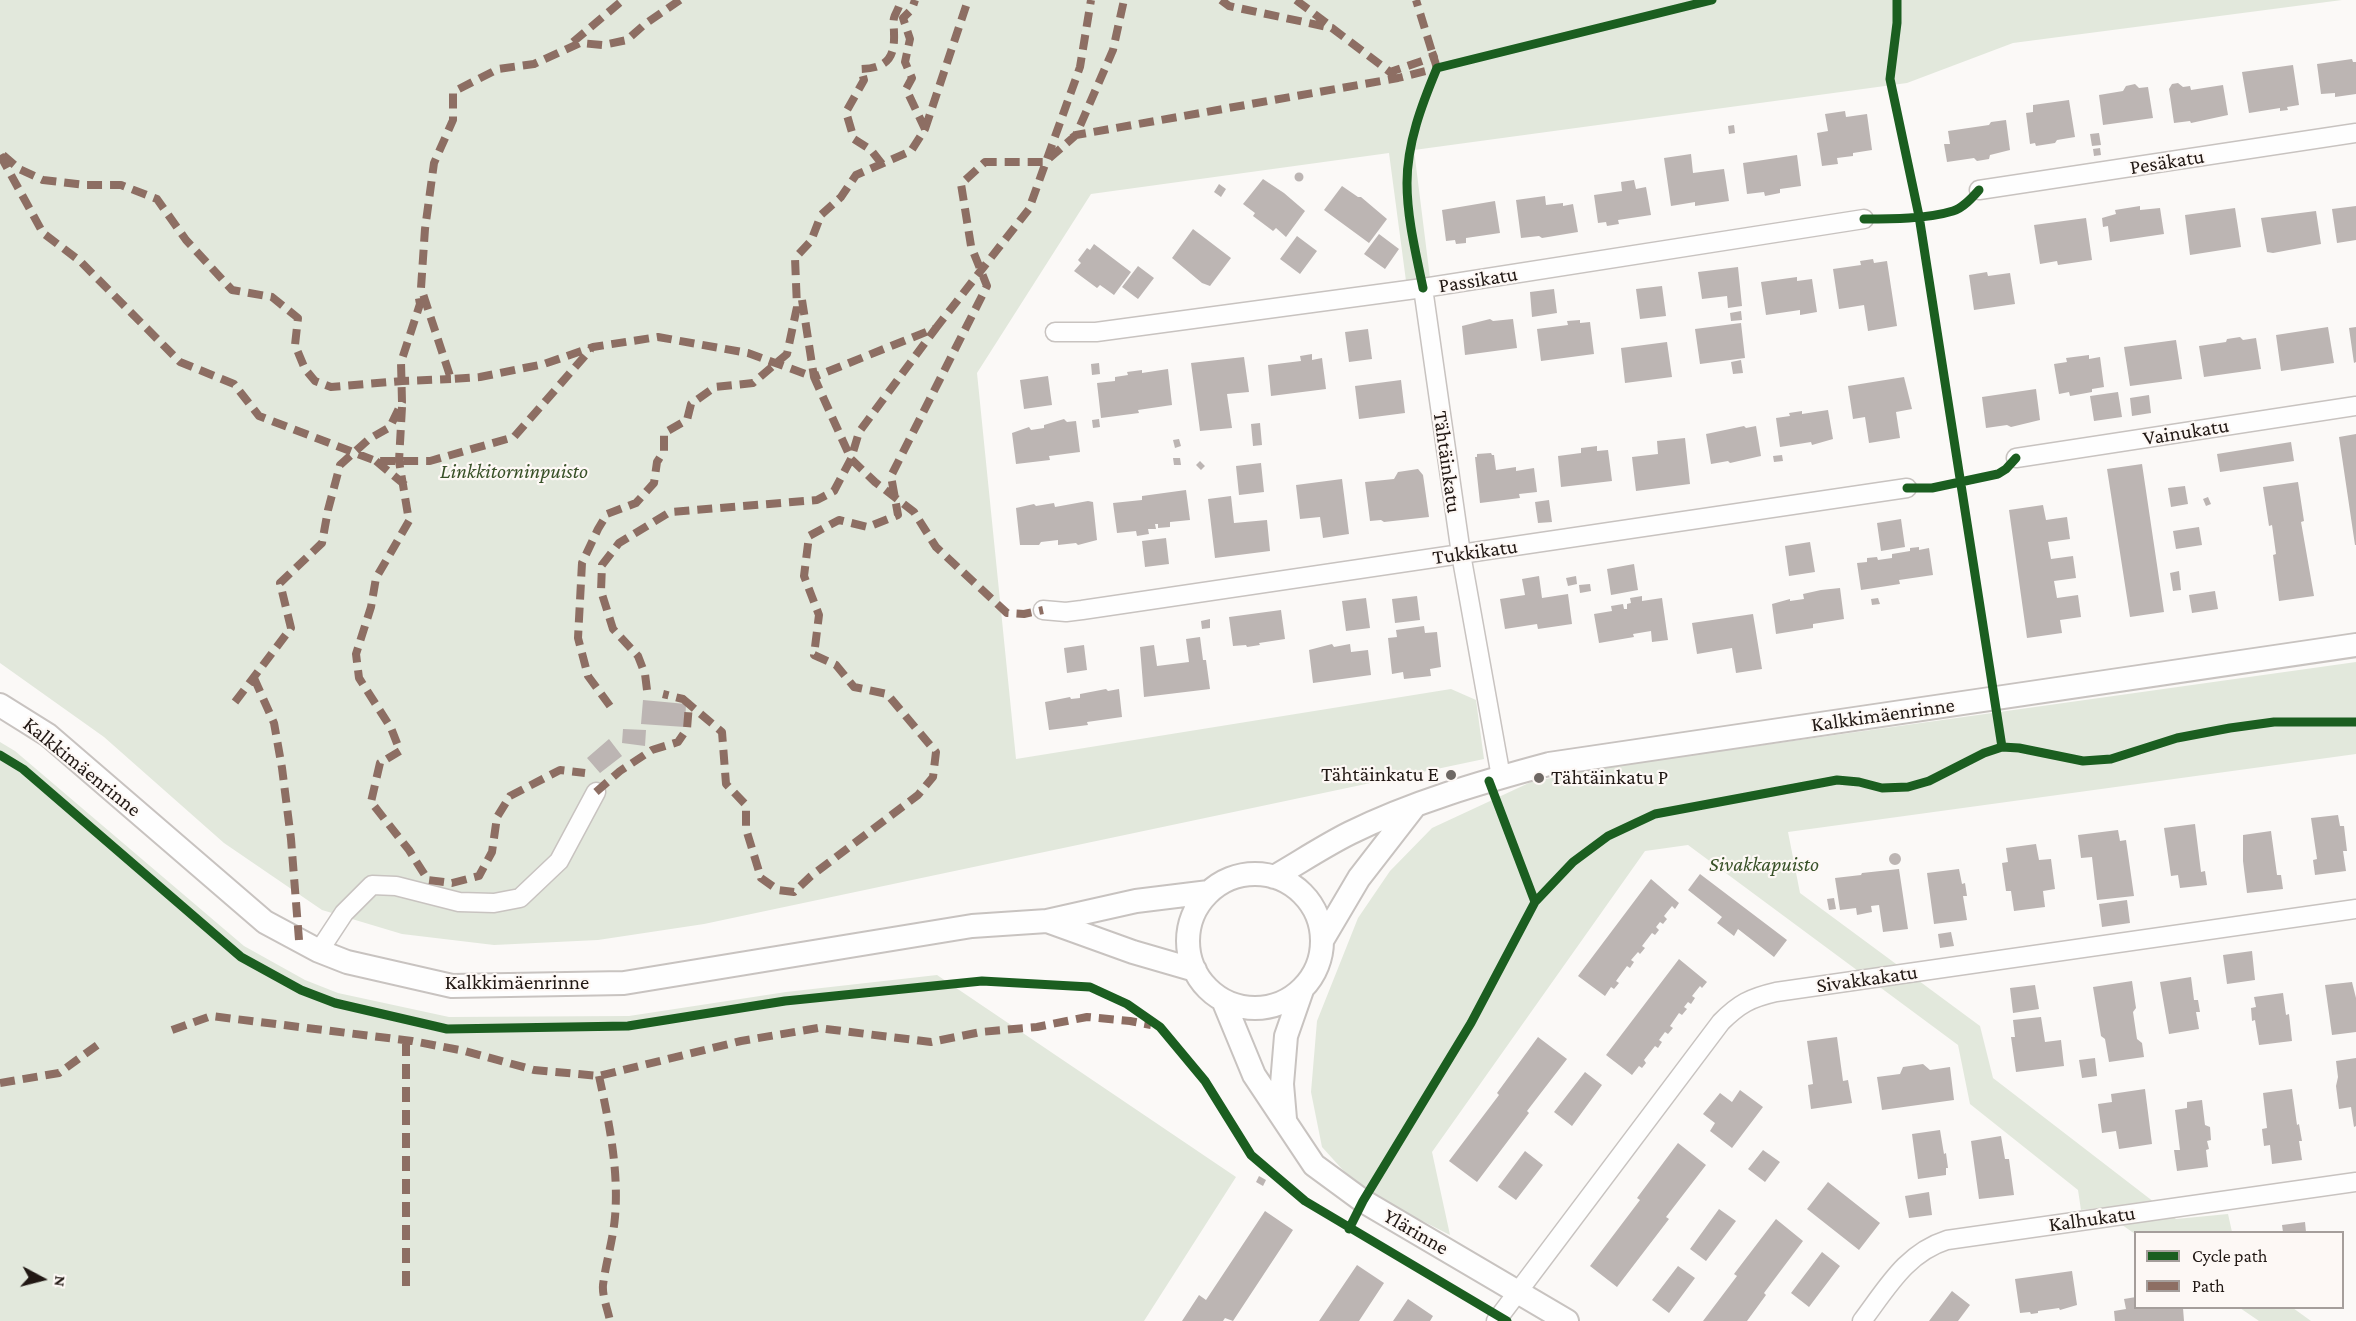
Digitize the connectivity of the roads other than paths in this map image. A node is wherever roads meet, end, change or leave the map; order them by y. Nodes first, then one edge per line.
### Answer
1 (2356, 133) edge
2 (1979, 190) dead end
3 (1864, 219) dead end
4 (1423, 288) junction
5 (1055, 332) dead end
6 (2356, 406) edge
7 (2016, 458) dead end
8 (1907, 488) dead end
9 (1461, 554) junction
10 (1043, 610) dead end
11 (2356, 645) edge
12 (0, 705) edge
13 (1501, 777) junction
14 (596, 792) dead end
15 (1415, 806) junction
16 (1275, 877) junction
17 (1209, 892) junction
18 (2356, 909) edge
19 (1047, 921) junction
20 (1323, 939) junction
21 (319, 951) junction
22 (1195, 970) junction
23 (1302, 990) junction
24 (1223, 1000) junction
25 (1285, 1120) junction
26 (2356, 1182) edge
27 (1518, 1292) junction
28 (1496, 1321) edge
29 (1568, 1321) edge
30 (1862, 1321) edge

1 - 2 street, Pesäkatu
3 - 4 street, Passikatu
4 - 5 street, Passikatu
4 - 9 street, Tähtäinkatu
6 - 7 street, Vainukatu
8 - 9 street, Tukkikatu
9 - 10 street, Tukkikatu
9 - 13 street, Tähtäinkatu
11 - 13 street, Kalkkimäenrinne
12 - 21 street, Kalkkimäenrinne
13 - 15 street, Kalkkimäenrinne
14 - 21 street
15 - 16 street, Kalkkimäenrinne
15 - 20 street
16 - 17 street
16 - 20 street
17 - 19 street, Kalkkimäenrinne
17 - 22 street
18 - 27 street, Sivakkakatu
19 - 21 street, Kalkkimäenrinne
19 - 22 street, Kalkkimäenrinne
20 - 23 street
22 - 24 street
23 - 24 street
23 - 25 street, Ylärinne
24 - 25 street, Ylärinne
25 - 27 street, Ylärinne
26 - 30 street, Kalhukatu
27 - 28 street, Sivakkakatu
27 - 29 street, Ylärinne

